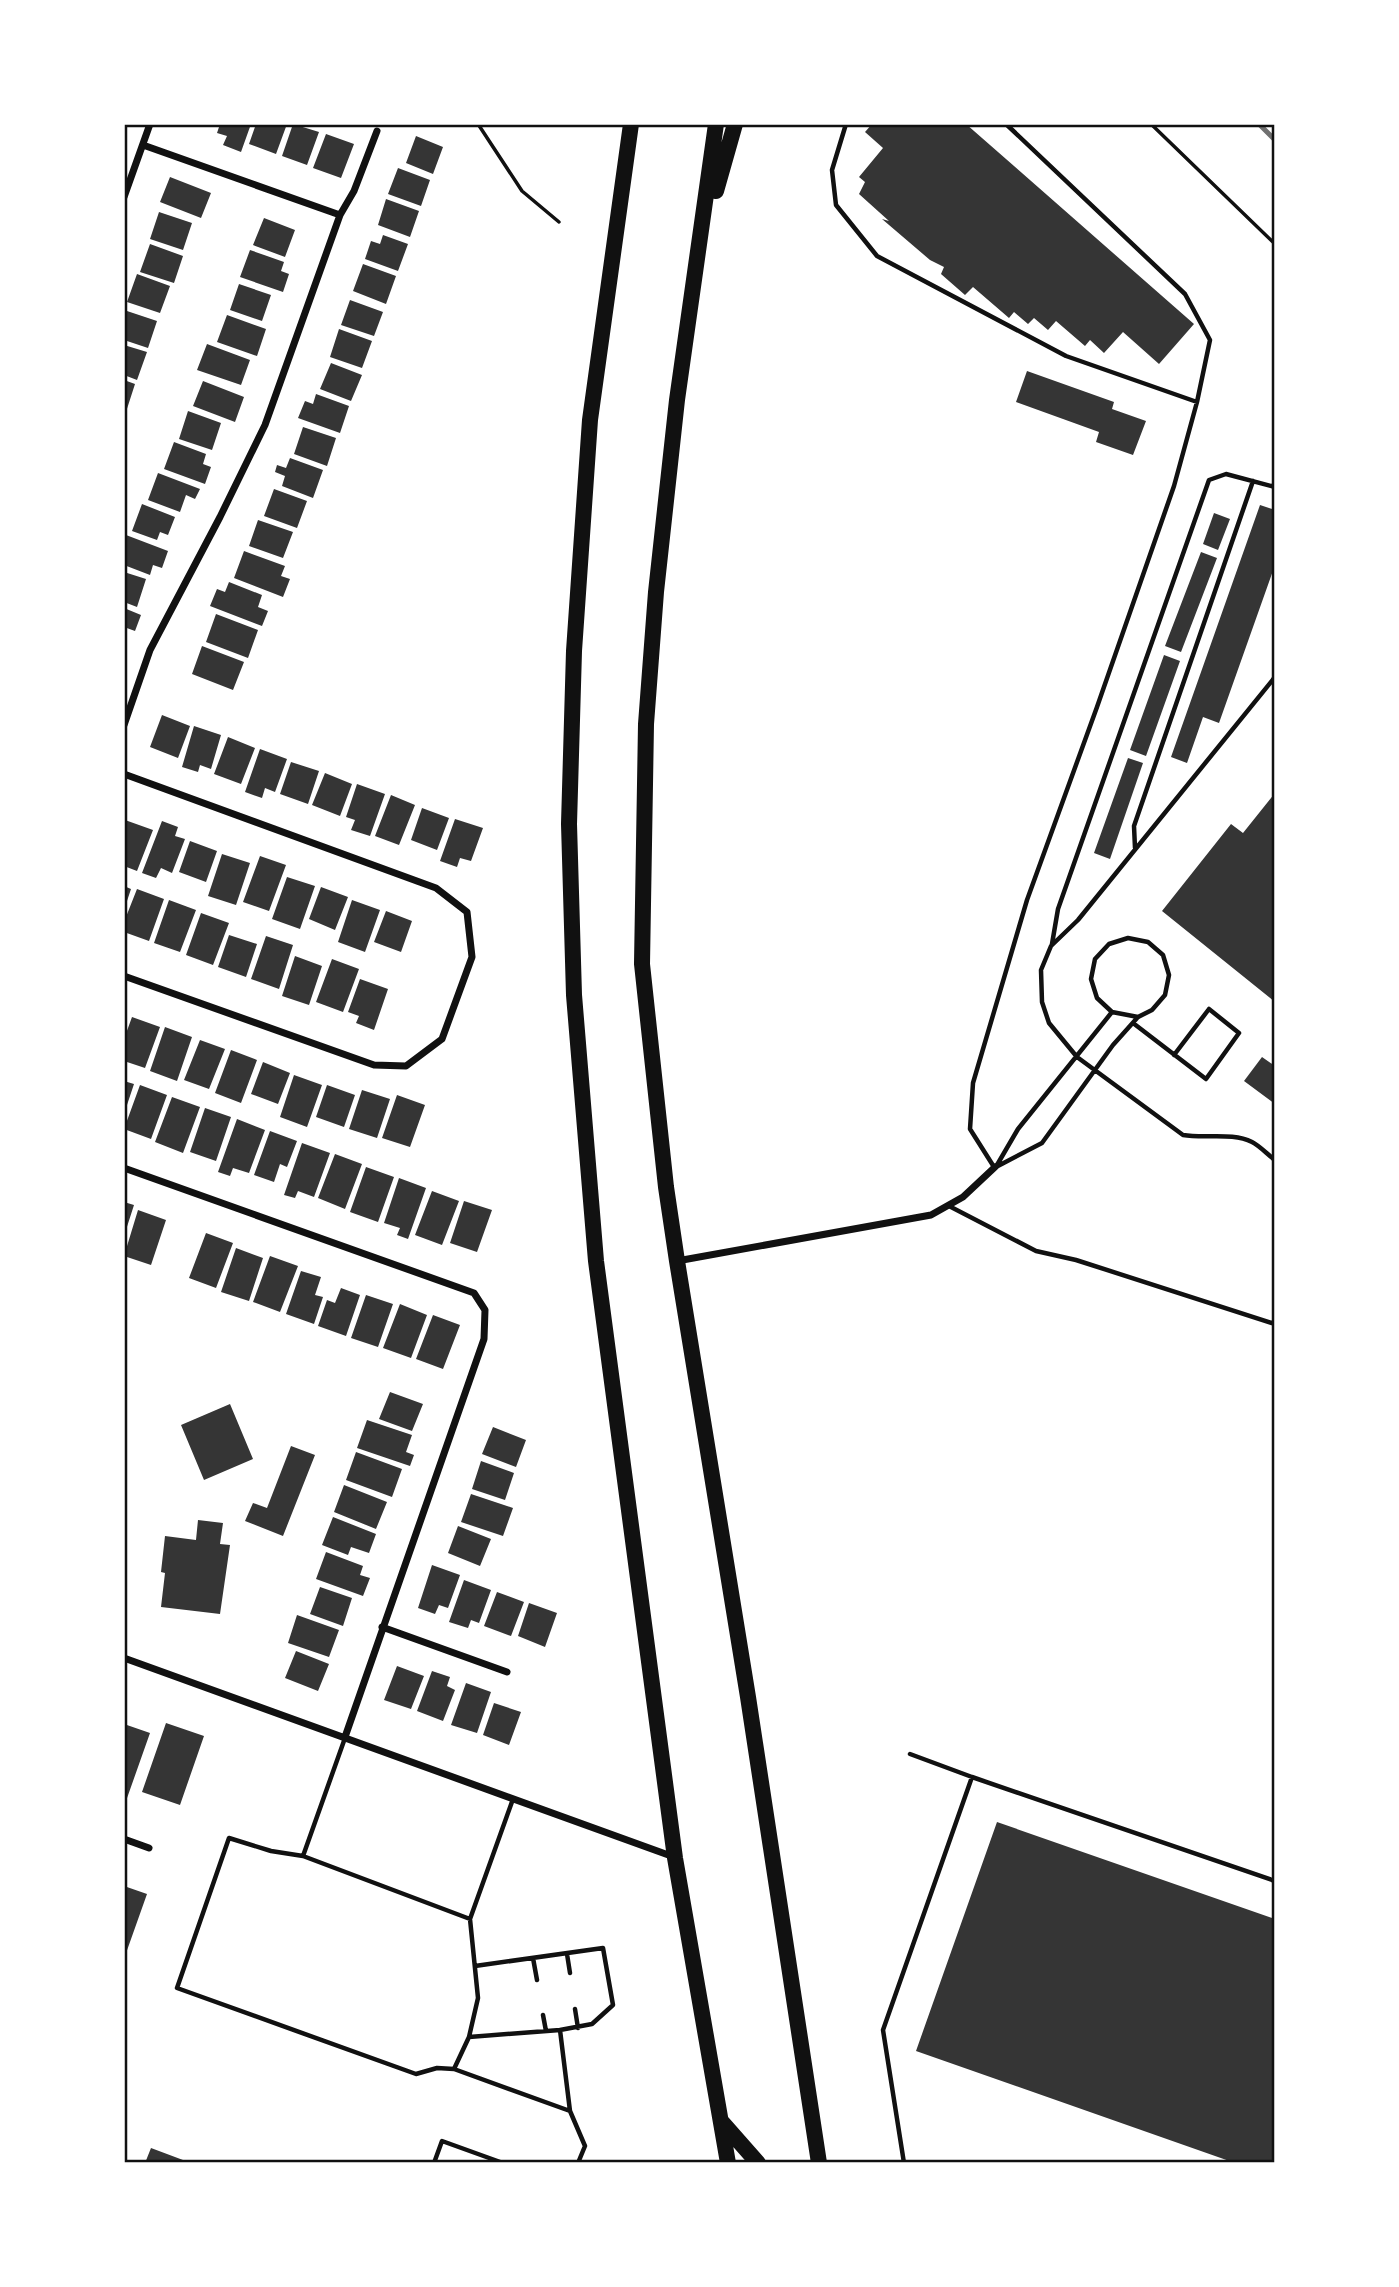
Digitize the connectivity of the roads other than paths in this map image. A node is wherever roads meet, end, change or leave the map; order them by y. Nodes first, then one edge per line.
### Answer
1 (150, 124) edge
2 (631, 124) edge
3 (716, 124) edge
4 (735, 124) edge
5 (846, 124) edge
6 (1006, 124) edge
7 (377, 131) dead end
8 (143, 145) junction
9 (124, 197) edge
10 (340, 215) junction
11 (699, 251) junction
12 (1197, 402) junction
13 (1253, 481) junction
14 (1275, 487) edge
15 (1275, 677) edge
16 (124, 725) edge
17 (124, 774) edge
18 (1135, 849) junction
19 (1051, 946) junction
20 (124, 976) edge
21 (1112, 1012) junction
22 (1138, 1017) junction
23 (1133, 1023) junction
24 (1174, 1055) junction
25 (1077, 1057) junction
26 (1095, 1070) junction
27 (1275, 1160) edge
28 (995, 1167) junction
29 (124, 1168) edge
30 (948, 1206) junction
31 (677, 1261) junction
32 (1275, 1324) edge
33 (382, 1627) junction
34 (124, 1658) edge
35 (507, 1672) dead end
36 (345, 1737) junction
37 (910, 1754) dead end
38 (972, 1777) junction
39 (513, 1798) junction
40 (124, 1839) edge
41 (149, 1848) dead end
42 (303, 1856) junction
43 (675, 1858) junction
44 (1275, 1881) edge
45 (470, 1919) junction
46 (568, 1954) junction
47 (533, 1958) junction
48 (475, 1966) junction
49 (570, 1973) dead end
50 (537, 1980) dead end
51 (575, 2009) dead end
52 (543, 2015) dead end
53 (578, 2028) junction
54 (560, 2030) junction
55 (546, 2031) junction
56 (469, 2037) junction
57 (454, 2069) junction
58 (570, 2111) junction
59 (720, 2121) junction
60 (434, 2163) edge
61 (503, 2163) edge
62 (578, 2163) edge
63 (728, 2163) edge
64 (758, 2163) edge
65 (819, 2163) edge
66 (904, 2163) edge

1 - 8 street
2 - 43 highway
3 - 11 highway
4 - 11 highway
5 - 12 lane
6 - 12 lane
7 - 10 street
8 - 9 street
8 - 10 street
10 - 16 street
11 - 31 highway
12 - 28 lane
13 - 14 lane
13 - 18 lane
13 - 19 lane
15 - 18 lane
17 - 20 street
18 - 19 lane
19 - 25 lane
21 - 22 lane
21 - 22 lane
21 - 25 lane
22 - 23 lane
23 - 24 lane
23 - 26 lane
24 - 24 lane
25 - 26 lane
25 - 28 lane
26 - 27 lane
26 - 28 lane
28 - 30 street
29 - 33 street
30 - 31 street
30 - 32 lane
31 - 65 highway
33 - 35 street
33 - 36 street
34 - 36 street
36 - 39 street
36 - 42 lane
37 - 38 lane
38 - 44 lane
38 - 66 lane
39 - 43 street
39 - 45 lane
40 - 41 street
42 - 45 lane
42 - 57 lane
43 - 59 highway
45 - 48 lane
46 - 47 lane
46 - 49 lane
46 - 53 lane
47 - 48 lane
47 - 50 lane
48 - 56 lane
51 - 53 lane
52 - 55 lane
53 - 54 lane
54 - 55 lane
54 - 58 lane
55 - 56 lane
56 - 57 lane
57 - 58 lane
58 - 62 lane
59 - 63 highway
59 - 64 highway
60 - 61 lane

